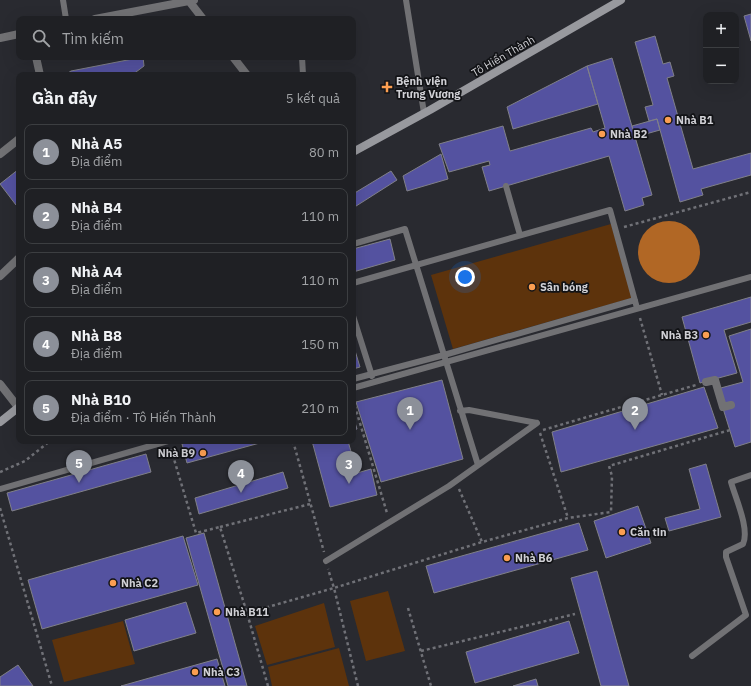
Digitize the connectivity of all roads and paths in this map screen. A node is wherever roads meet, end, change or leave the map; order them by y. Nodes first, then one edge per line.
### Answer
1 (62, 0) edge
2 (191, 0) edge
3 (406, 0) edge
4 (621, 0) edge
5 (65, 16) edge
6 (110, 16) edge
7 (201, 16) edge
8 (16, 35) edge
9 (0, 38) edge
10 (37, 60) edge
11 (235, 60) edge
12 (302, 60) edge
13 (39, 72) edge
14 (245, 72) edge
15 (302, 72) edge
16 (424, 113) junction
17 (16, 141) edge
18 (356, 150) edge
19 (0, 154) edge
20 (506, 186) dead end
21 (751, 192) edge
22 (616, 229) junction
23 (520, 235) junction
24 (356, 243) edge
25 (16, 261) edge
26 (416, 265) junction
27 (0, 276) edge
28 (751, 277) edge
29 (356, 282) edge
30 (634, 300) junction
31 (637, 308) junction
32 (356, 326) edge
33 (444, 355) junction
34 (446, 363) junction
35 (371, 374) junction
36 (356, 378) edge
37 (374, 382) junction
38 (706, 382) joint
39 (0, 384) edge
40 (356, 387) edge
41 (662, 395) junction
42 (16, 403) edge
43 (731, 405) dead end
44 (16, 409) edge
45 (356, 410) edge
46 (460, 411) junction
47 (0, 422) edge
48 (537, 423) junction
49 (730, 430) dead end
50 (540, 431) junction
51 (46, 444) edge
52 (158, 444) edge
53 (169, 444) edge
54 (294, 444) edge
55 (478, 465) junction
56 (0, 472) edge
57 (751, 475) edge
58 (456, 481) junction
59 (0, 489) edge
60 (310, 504) junction
61 (0, 508) edge
62 (568, 518) junction
63 (390, 521) junction
64 (220, 527) junction
65 (482, 542) junction
66 (326, 561) junction
67 (334, 588) junction
68 (408, 608) dead end
69 (247, 613) junction
70 (575, 614) dead end
71 (420, 651) junction
72 (692, 656) dead end
73 (52, 686) edge
74 (268, 686) edge
75 (358, 686) edge
76 (431, 686) edge

1 - 5 lane
2 - 6 street
2 - 7 street
3 - 16 lane
4 - 16 main road, Tô Hiến Thành
8 - 9 street
10 - 13 street
11 - 14 street
12 - 15 lane
16 - 18 main road, Tô Hiến Thành
17 - 19 street
20 - 23 lane
21 - 22 path
22 - 23 lane
22 - 30 lane
23 - 26 lane
24 - 26 lane
25 - 27 street
26 - 29 lane
26 - 33 lane
28 - 31 lane
30 - 31 lane
30 - 33 lane
31 - 34 lane
31 - 41 path
32 - 35 lane
33 - 34 lane
33 - 35 lane
34 - 37 lane
34 - 46 lane
35 - 36 lane
35 - 37 lane
37 - 40 lane
38 - 41 path
38 - 43 street
39 - 42 street
41 - 50 path
44 - 47 main road
45 - 63 path
46 - 48 lane
46 - 55 lane
48 - 50 path
48 - 55 lane
49 - 62 path
50 - 62 path
51 - 56 path
52 - 59 lane
53 - 64 path
54 - 60 path
55 - 58 lane
57 - 72 lane
58 - 63 lane
58 - 65 path
60 - 64 path
60 - 66 path
61 - 73 path
62 - 65 path
63 - 66 lane
64 - 69 path
65 - 67 path
66 - 67 path
67 - 69 path
67 - 75 path
68 - 71 path
69 - 74 path
70 - 71 path
71 - 76 path

